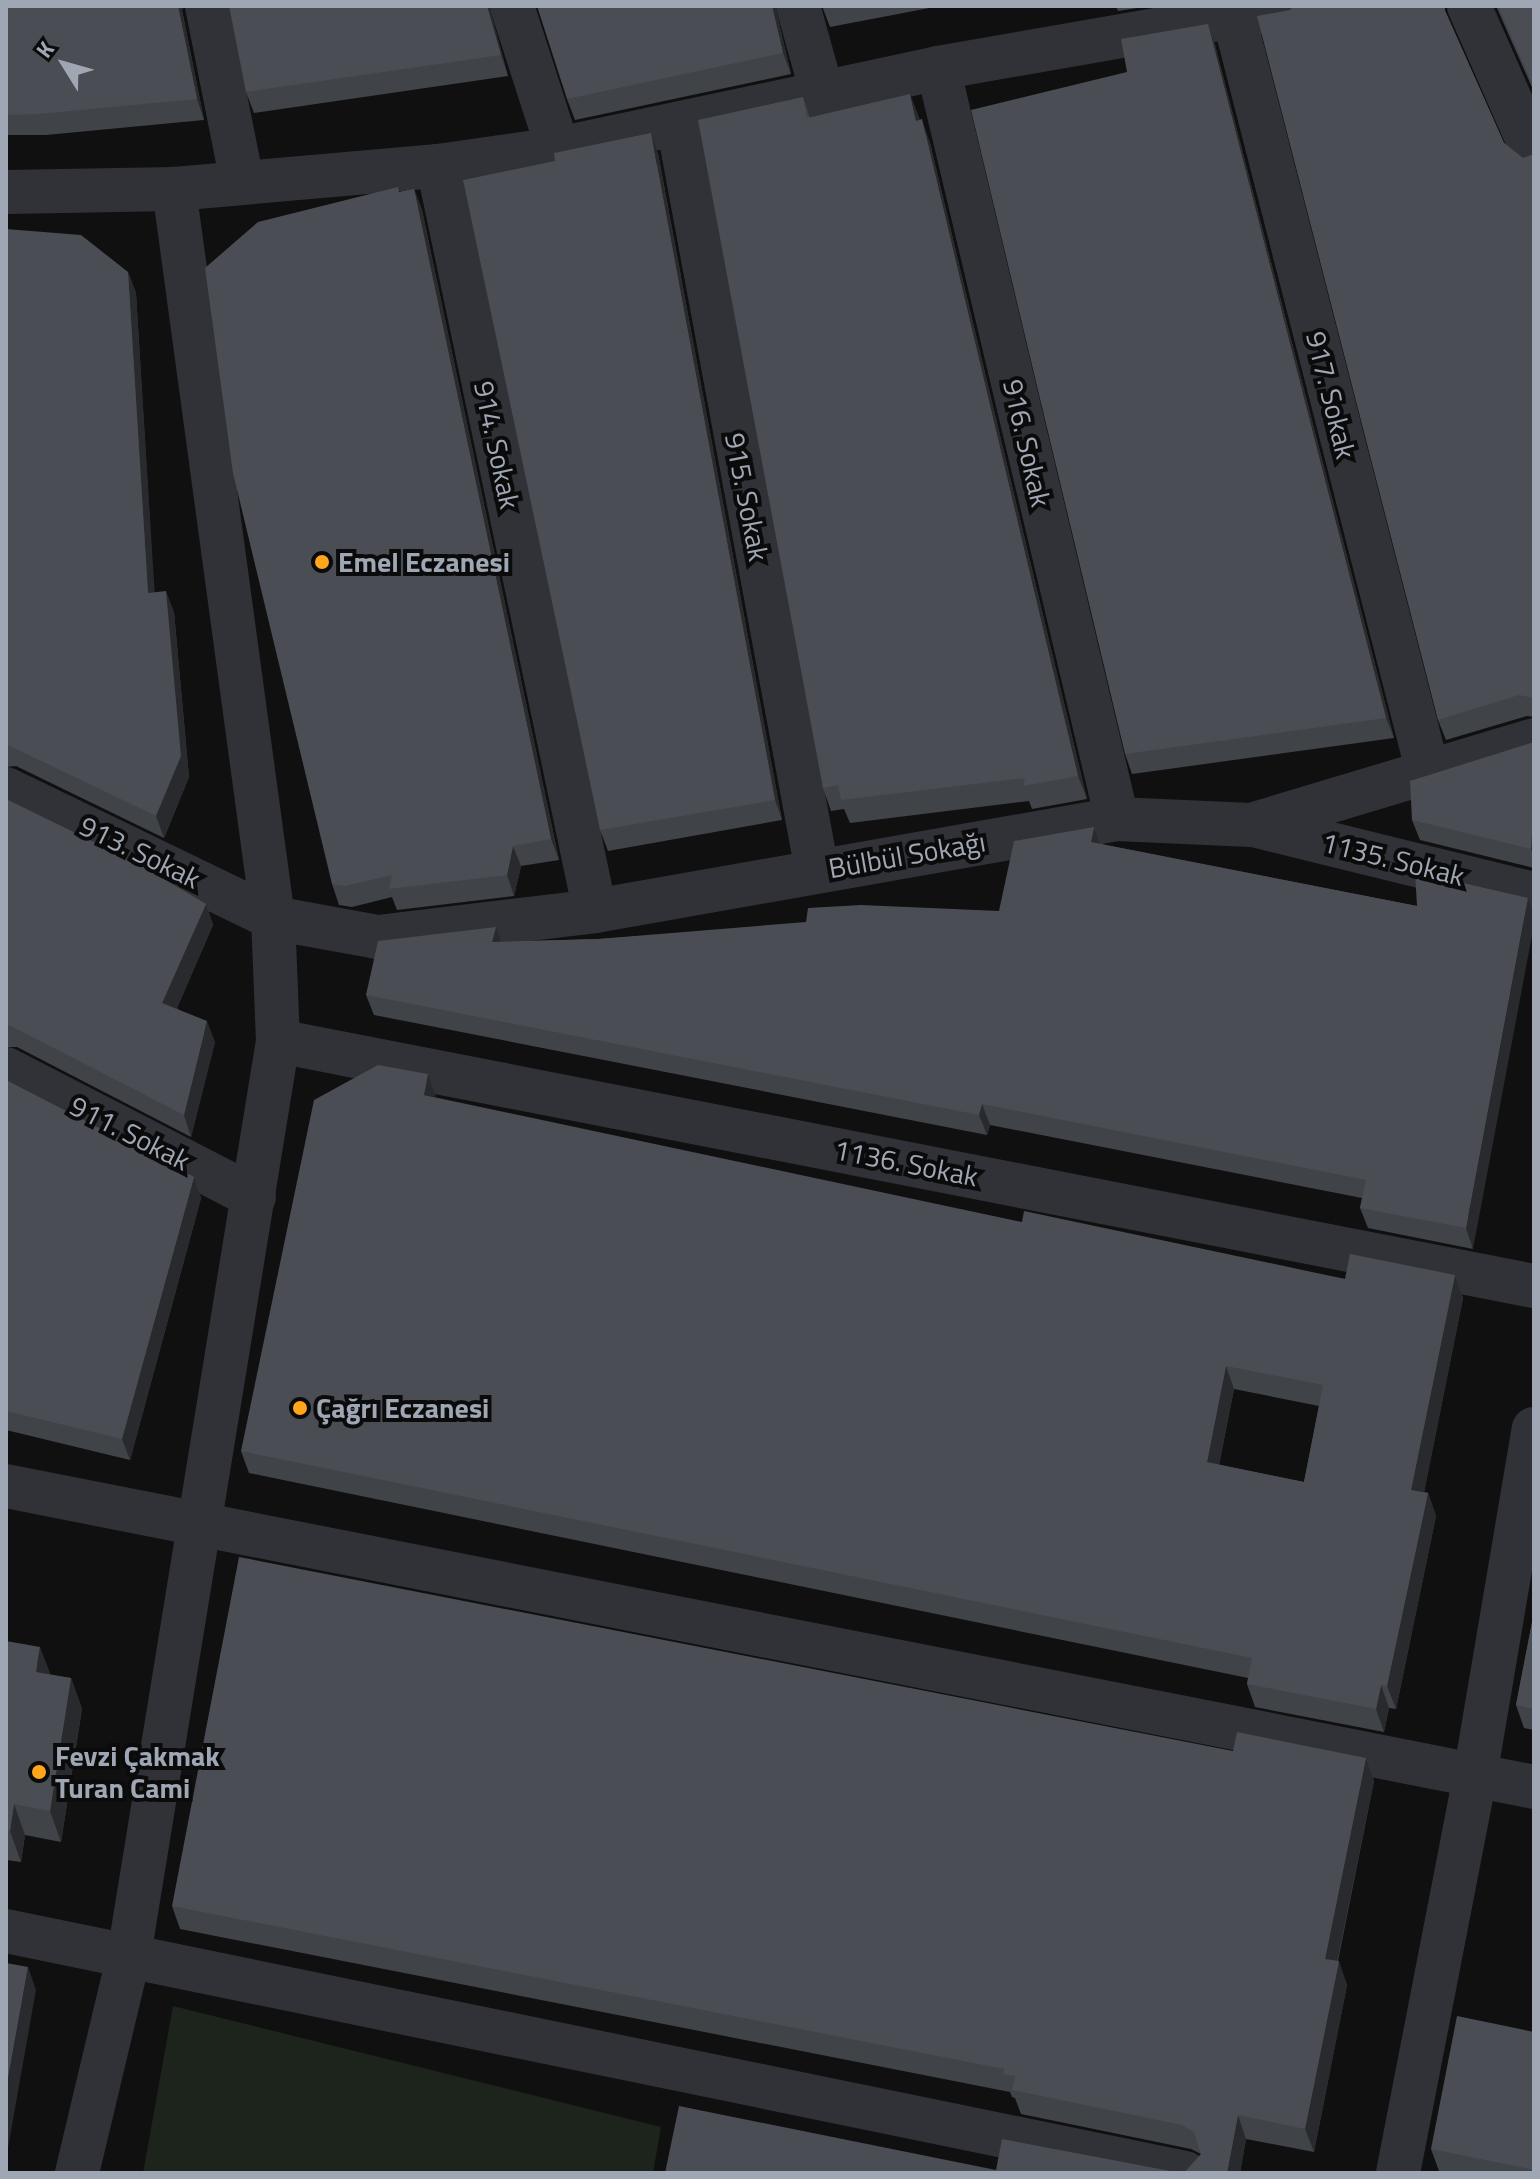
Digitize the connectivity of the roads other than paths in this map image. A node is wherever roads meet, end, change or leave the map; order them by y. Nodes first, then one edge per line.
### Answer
1 (207, 6) edge
2 (512, 6) edge
3 (798, 6) edge
4 (1292, 6) edge
5 (1469, 6) edge
6 (1234, 17) junction
7 (1094, 24) edge
8 (938, 68) junction
9 (822, 92) junction
10 (678, 124) junction
11 (558, 149) junction
12 (1534, 154) edge
13 (438, 166) junction
14 (242, 181) junction
15 (174, 189) junction
16 (6, 192) edge
17 (1534, 740) edge
18 (1428, 772) junction
19 (6, 789) edge
20 (1117, 819) junction
21 (1251, 825) junction
22 (817, 870) junction
23 (1534, 894) edge
24 (595, 911) junction
25 (273, 918) junction
26 (278, 1041) junction
27 (6, 1069) edge
28 (254, 1197) junction
29 (1534, 1286) edge
30 (1534, 1429) edge
31 (6, 1486) edge
32 (195, 1525) junction
33 (1475, 1776) junction
34 (1534, 1787) edge
35 (6, 1931) edge
36 (129, 1955) junction
37 (77, 2173) edge
38 (1185, 2173) edge
39 (1398, 2173) edge

1 - 14 street
2 - 11 street
3 - 9 street
4 - 6 street
5 - 12 street
6 - 7 street
6 - 18 street, 917. Sokak
7 - 8 street
8 - 9 street
8 - 20 street, 916. Sokak
9 - 10 street
10 - 11 street
10 - 22 street, 915. Sokak
11 - 13 street
13 - 14 street
13 - 24 street, 914. Sokak
14 - 15 street
15 - 16 street
15 - 25 street
17 - 18 street, Bülbül Sokağı
18 - 21 street, Bülbül Sokağı
19 - 25 street, 913. Sokak
20 - 21 street, Bülbül Sokağı
20 - 22 street, Bülbül Sokağı
21 - 23 street, 1135. Sokak
22 - 24 street, Bülbül Sokağı
24 - 25 street, Bülbül Sokağı
25 - 26 street
26 - 28 street
26 - 29 street, 1136. Sokak
27 - 28 street, 911. Sokak
28 - 32 street
30 - 33 street
31 - 32 street
32 - 33 street
32 - 36 street
33 - 34 street
33 - 39 street
35 - 36 street
36 - 37 street
36 - 38 street

